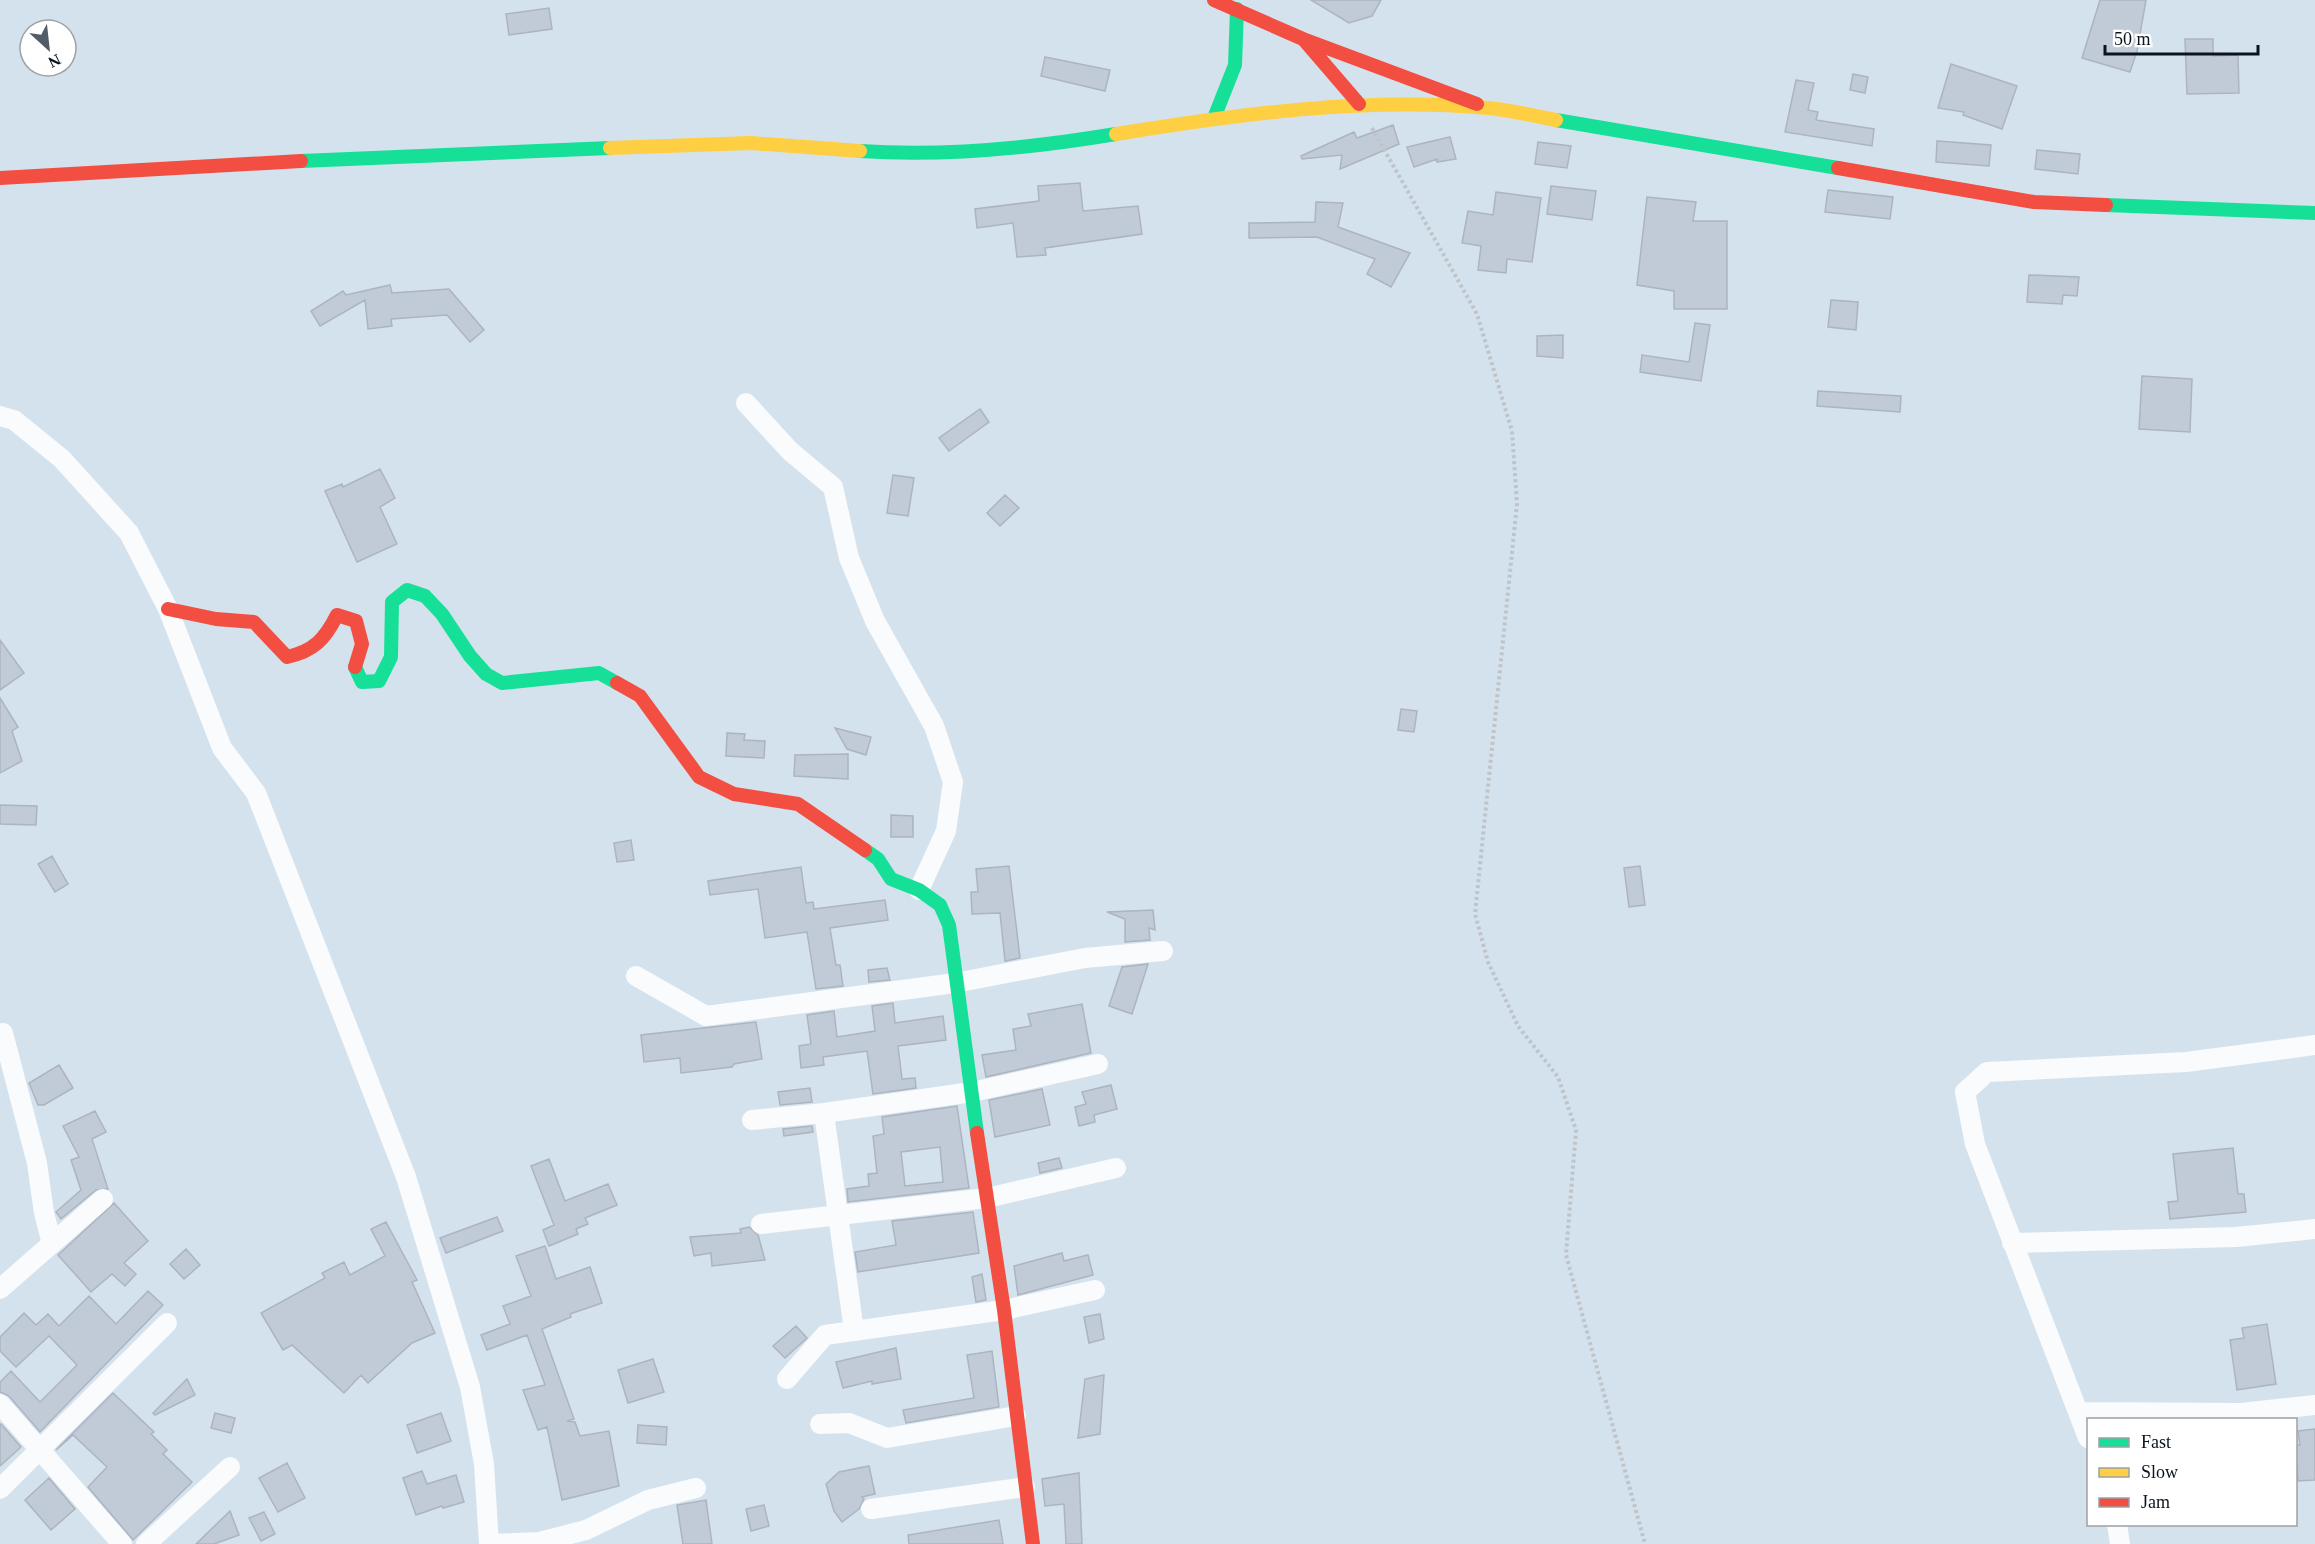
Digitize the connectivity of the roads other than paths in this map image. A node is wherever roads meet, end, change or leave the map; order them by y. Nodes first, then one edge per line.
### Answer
1 (1214, 0) edge
2 (1237, 9) junction
3 (1303, 39) junction
4 (1359, 104) junction
5 (1489, 108) junction
6 (1214, 118) junction
7 (0, 178) edge
8 (2315, 213) edge
9 (746, 403) dead end
10 (0, 416) edge
11 (168, 609) junction
12 (919, 890) junction
13 (1163, 951) dead end
14 (636, 976) dead end
15 (955, 983) junction
16 (3, 1033) dead end
17 (2315, 1045) edge
18 (1098, 1064) dead end
19 (972, 1092) junction
20 (824, 1113) junction
21 (753, 1120) dead end
22 (1116, 1168) dead end
23 (987, 1198) junction
24 (103, 1199) dead end
25 (838, 1216) junction
26 (761, 1224) dead end
27 (2315, 1229) edge
28 (2012, 1243) junction
29 (52, 1244) junction
30 (0, 1289) edge
31 (1095, 1290) dead end
32 (1004, 1310) junction
33 (167, 1323) dead end
34 (854, 1331) junction
35 (787, 1378) dead end
36 (0, 1404) edge
37 (2315, 1405) edge
38 (2080, 1413) junction
39 (1016, 1416) junction
40 (820, 1424) dead end
41 (2087, 1435) edge
42 (40, 1450) junction
43 (230, 1467) dead end
44 (1024, 1487) junction
45 (696, 1488) dead end
46 (0, 1489) edge
47 (871, 1509) dead end
48 (2117, 1526) edge
49 (122, 1544) edge
50 (146, 1544) edge
51 (489, 1544) edge
52 (1033, 1544) edge
53 (2120, 1544) edge

1 - 2 main road
2 - 3 main road
2 - 6 main road
3 - 4 main road
3 - 5 main road
4 - 5 main road
4 - 6 main road
5 - 8 main road
6 - 7 main road
9 - 12 street
10 - 11 street
11 - 12 main road
11 - 51 street
12 - 15 main road
13 - 15 street
14 - 15 street
15 - 19 main road
16 - 29 street
17 - 28 street
18 - 19 street
19 - 20 street
19 - 23 main road
20 - 21 street
20 - 25 street
22 - 23 street
23 - 25 street
23 - 32 main road
24 - 29 street
25 - 26 street
25 - 34 street
27 - 28 street
28 - 38 street
29 - 30 street
31 - 32 street
32 - 34 street
32 - 39 main road
33 - 42 street
34 - 35 street
36 - 42 street
37 - 38 street
38 - 41 street
39 - 40 street
39 - 44 main road
42 - 46 street
42 - 49 street
43 - 50 street
44 - 47 street
44 - 52 main road
45 - 51 street
48 - 53 street

